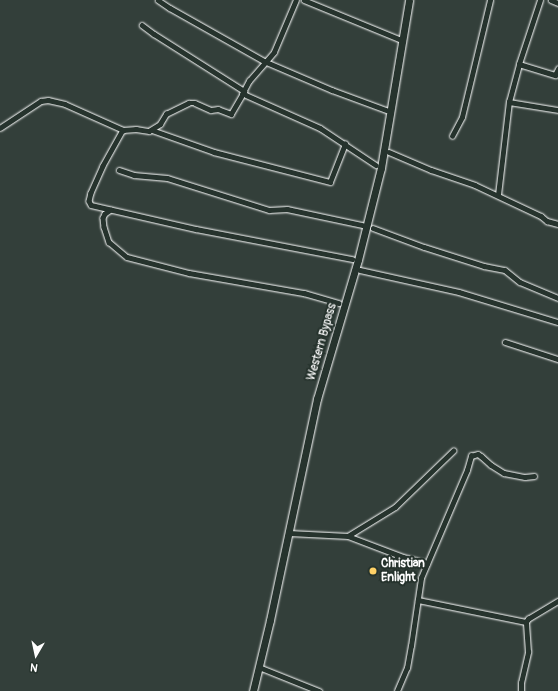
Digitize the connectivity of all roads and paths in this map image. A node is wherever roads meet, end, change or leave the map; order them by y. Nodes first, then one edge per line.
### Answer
1 (158, 0) edge
2 (296, 0) edge
3 (304, 0) edge
4 (409, 0) edge
5 (490, 0) edge
6 (540, 0) edge
7 (551, 0) edge
8 (558, 3) edge
9 (142, 25) dead end
10 (398, 39) dead end
11 (264, 61) junction
12 (519, 64) junction
13 (558, 69) edge
14 (243, 93) junction
15 (509, 102) junction
16 (386, 110) dead end
17 (558, 110) edge
18 (0, 128) edge
19 (123, 130) junction
20 (152, 130) junction
21 (452, 136) dead end
22 (345, 144) junction
23 (389, 152) dead end
24 (376, 165) dead end
25 (119, 170) dead end
26 (498, 195) junction
27 (112, 210) junction
28 (558, 224) edge
29 (362, 225) dead end
30 (373, 228) dead end
31 (352, 259) dead end
32 (360, 270) dead end
33 (558, 298) edge
34 (339, 303) dead end
35 (558, 322) edge
36 (505, 342) dead end
37 (558, 359) edge
38 (453, 451) dead end
39 (534, 476) dead end
40 (289, 533) junction
41 (348, 536) junction
42 (426, 563) junction
43 (418, 600) junction
44 (558, 601) edge
45 (526, 622) junction
46 (259, 667) junction
47 (253, 691) edge
48 (320, 691) edge
49 (397, 691) edge
50 (521, 691) edge

1 - 11 street
2 - 11 street
3 - 10 street
4 - 40 main road, Western Bypass
5 - 21 street
6 - 12 street
7 - 8 street
9 - 14 street
11 - 14 street
11 - 16 street
12 - 13 street
12 - 15 street
14 - 20 street
14 - 22 street
15 - 17 street
15 - 26 street
18 - 19 street
19 - 20 street
19 - 27 street
20 - 22 street
22 - 24 street
23 - 26 street
25 - 29 street
26 - 28 street
27 - 31 street
27 - 34 street
30 - 33 street
32 - 35 street
36 - 37 street
38 - 41 street
39 - 42 street
40 - 41 street
40 - 46 main road, Western Bypass
41 - 42 street
42 - 43 street
43 - 45 street
43 - 49 street
44 - 45 street
45 - 50 street
46 - 47 main road, Western Bypass
46 - 48 street

